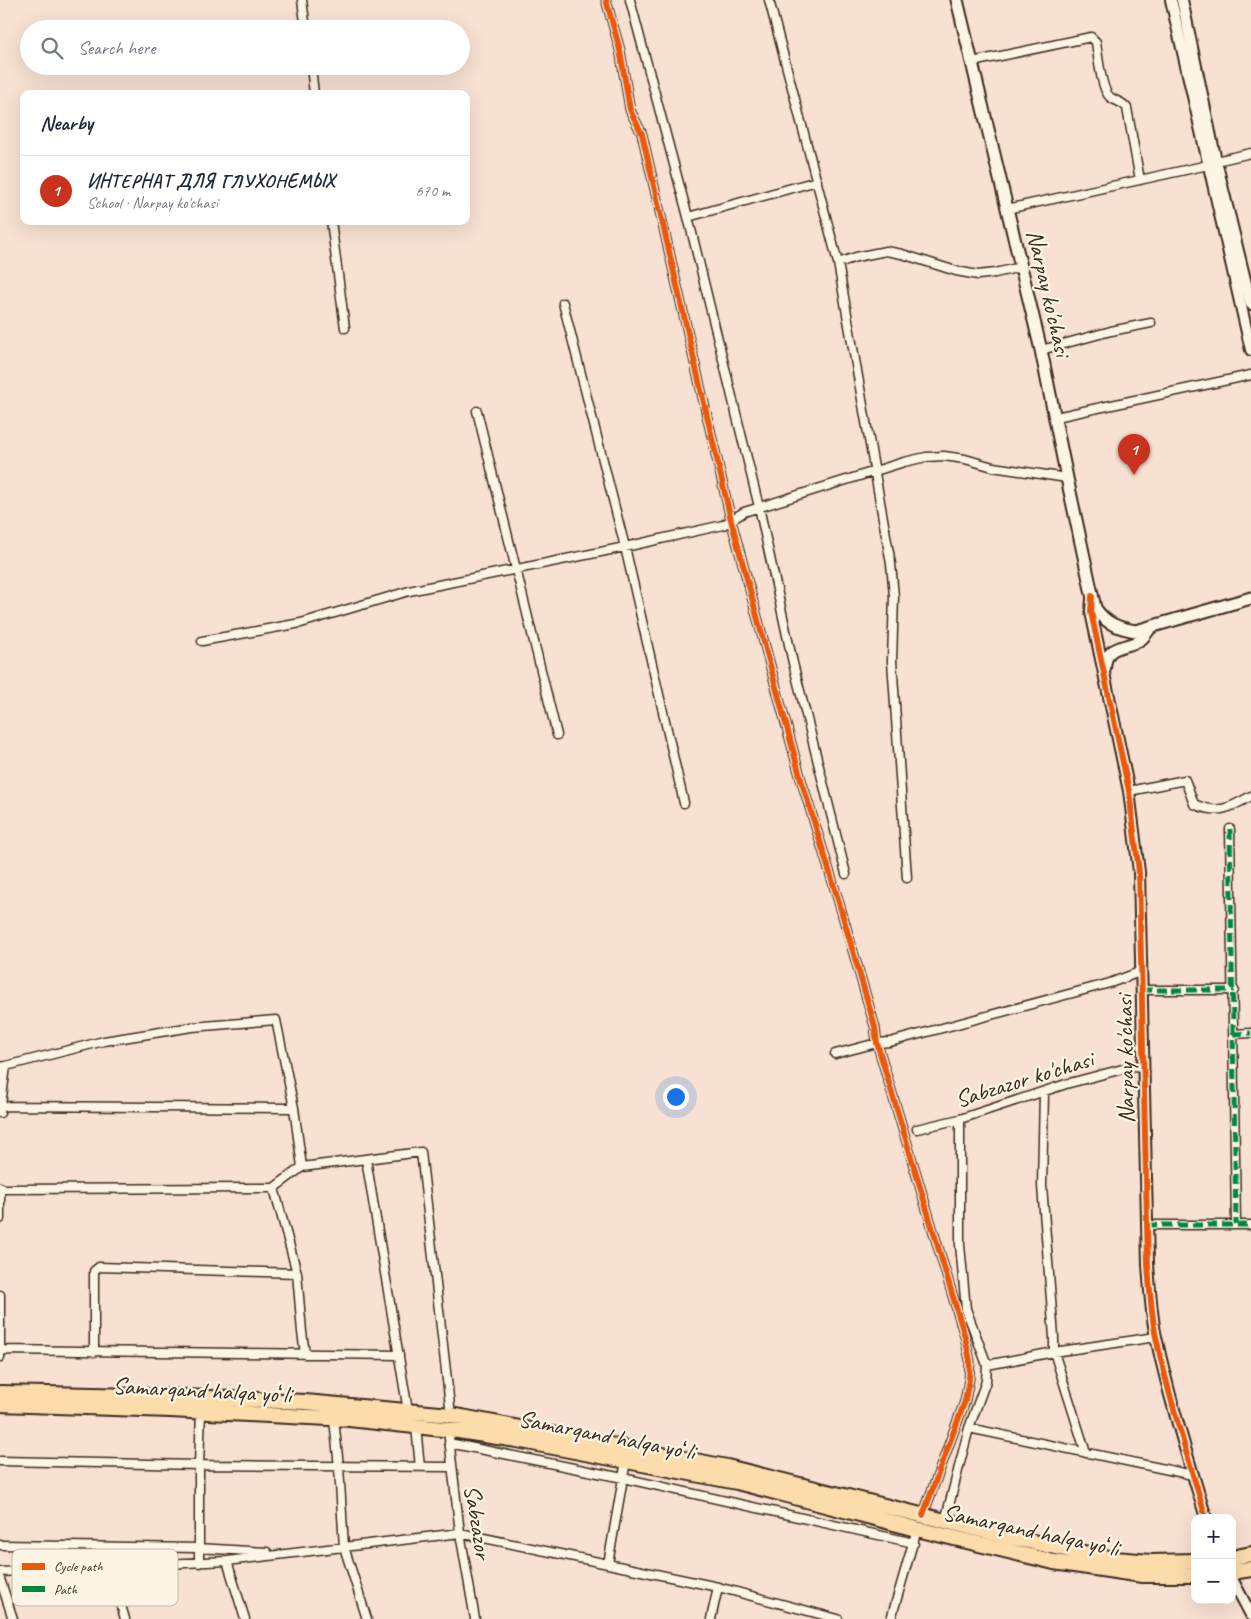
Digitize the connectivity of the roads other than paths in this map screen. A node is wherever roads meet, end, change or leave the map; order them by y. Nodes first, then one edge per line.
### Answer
1 (302, 0) edge
2 (606, 0) edge
3 (630, 0) edge
4 (770, 0) edge
5 (957, 0) edge
6 (1171, 0) edge
7 (1182, 0) edge
8 (305, 20) edge
9 (972, 62) junction
10 (312, 75) edge
11 (314, 90) edge
12 (1251, 154) edge
13 (1212, 163) junction
14 (1140, 180) junction
15 (817, 181) junction
16 (1007, 209) junction
17 (688, 217) junction
18 (331, 225) edge
19 (838, 263) junction
20 (1021, 267) junction
21 (563, 303) dead end
22 (1251, 304) edge
23 (1151, 323) dead end
24 (344, 328) dead end
25 (1041, 350) junction
26 (1251, 350) edge
27 (1251, 374) edge
28 (477, 411) dead end
29 (1056, 417) junction
30 (874, 472) junction
31 (1067, 478) junction
32 (759, 507) junction
33 (730, 520) junction
34 (625, 547) junction
35 (517, 569) junction
36 (1092, 596) junction
37 (1251, 598) edge
38 (1151, 628) junction
39 (202, 641) dead end
40 (1104, 678) junction
41 (557, 735) dead end
42 (1129, 792) junction
43 (1251, 796) edge
44 (684, 803) dead end
45 (1230, 829) dead end
46 (846, 874) dead end
47 (907, 878) dead end
48 (1142, 966) junction
49 (1142, 990) junction
50 (1234, 990) junction
51 (1251, 1033) edge
52 (1233, 1034) junction
53 (877, 1043) junction
54 (836, 1054) dead end
55 (3, 1066) edge
56 (1143, 1067) junction
57 (1044, 1092) junction
58 (294, 1108) junction
59 (0, 1110) edge
60 (960, 1119) junction
61 (917, 1130) dead end
62 (366, 1159) junction
63 (302, 1167) junction
64 (0, 1188) edge
65 (274, 1188) junction
66 (0, 1219) edge
67 (1236, 1224) junction
68 (1147, 1225) junction
69 (1251, 1225) edge
70 (296, 1273) junction
71 (0, 1295) edge
72 (1156, 1337) junction
73 (0, 1346) edge
74 (0, 1350) edge
75 (94, 1352) junction
76 (1054, 1352) junction
77 (305, 1354) junction
78 (399, 1355) junction
79 (0, 1357) edge
80 (987, 1365) junction
81 (0, 1393) edge
82 (0, 1404) edge
83 (408, 1411) junction
84 (201, 1412) junction
85 (350, 1412) junction
86 (451, 1415) junction
87 (334, 1418) junction
88 (416, 1427) junction
89 (970, 1428) junction
90 (448, 1436) junction
91 (1086, 1453) junction
92 (626, 1461) junction
93 (0, 1462) edge
94 (199, 1465) junction
95 (451, 1466) junction
96 (339, 1467) junction
97 (420, 1467) junction
98 (1193, 1475) junction
99 (623, 1478) junction
100 (1205, 1514) edge
101 (923, 1515) junction
102 (946, 1521) junction
103 (460, 1533) junction
104 (916, 1536) junction
105 (0, 1545) edge
106 (344, 1547) junction
107 (198, 1548) junction
108 (287, 1553) junction
109 (1251, 1554) edge
110 (1236, 1557) edge
111 (228, 1561) junction
112 (1191, 1561) edge
113 (199, 1563) junction
114 (178, 1564) edge
115 (608, 1564) junction
116 (1251, 1569) edge
117 (1236, 1571) edge
118 (1191, 1575) edge
119 (0, 1579) edge
120 (718, 1587) junction
121 (1236, 1587) edge
122 (121, 1606) edge
123 (1251, 1615) edge
124 (13, 1619) edge
125 (125, 1619) edge
126 (245, 1619) edge
127 (367, 1619) edge
128 (476, 1619) edge
129 (711, 1619) edge
130 (838, 1619) edge
131 (891, 1619) edge

1 - 8 street
2 - 33 street
3 - 17 street
4 - 15 street
5 - 9 main road, Narpay ko'chasi
6 - 13 street
7 - 13 street
9 - 14 street
9 - 16 main road, Narpay ko'chasi
10 - 11 street
12 - 13 street
13 - 14 street
13 - 22 street
13 - 26 street
14 - 16 street
15 - 17 street
15 - 19 street
16 - 20 main road, Narpay ko'chasi
17 - 32 street
18 - 24 street
19 - 20 street
19 - 30 street
20 - 25 main road, Narpay ko'chasi
21 - 34 street
23 - 25 street
25 - 29 main road, Narpay ko'chasi
27 - 29 street
28 - 35 street
29 - 31 main road, Narpay ko'chasi
30 - 31 street
30 - 32 street
30 - 47 street
31 - 36 main road, Narpay ko'chasi
32 - 33 street
32 - 46 street
33 - 34 street
33 - 53 street
34 - 35 street
34 - 44 street
35 - 39 street
35 - 41 street
36 - 38 main road, Narpay ko'chasi
36 - 40 street, Narpay ko'chasi
37 - 38 main road
38 - 40 street
40 - 42 street, Narpay ko'chasi
42 - 43 street
42 - 48 street, Narpay ko'chasi
45 - 50 street
48 - 49 street, Narpay ko'chasi
48 - 53 street
49 - 50 street
49 - 56 street, Narpay ko'chasi
50 - 52 street
51 - 52 street
52 - 67 street
53 - 54 street
53 - 101 street
55 - 58 street
55 - 59 street
56 - 57 street, Sabzazor ko'chasi
56 - 68 street, Narpay ko'chasi
57 - 60 street, Sabzazor ko'chasi
57 - 76 street
58 - 59 street
58 - 63 street
60 - 61 street, Sabzazor ko'chasi
60 - 80 street
62 - 63 street
62 - 78 street
62 - 86 street
63 - 65 street
64 - 65 street
64 - 66 street
65 - 70 street
67 - 68 street
67 - 69 street
68 - 72 street, Narpay ko'chasi
70 - 75 street
70 - 77 street
71 - 73 street
72 - 76 street
72 - 98 street, Narpay ko'chasi
73 - 74 street
74 - 75 street
74 - 79 street
75 - 77 street
76 - 80 street
76 - 91 street
77 - 78 street
78 - 83 street
80 - 89 street
81 - 85 highway, Samarqand halqa yoʻli
82 - 84 highway, Samarqand halqa yoʻli
83 - 85 highway, Samarqand halqa yoʻli
83 - 86 highway, Samarqand halqa yoʻli
84 - 87 highway, Samarqand halqa yoʻli
84 - 94 street
85 - 87 highway, Samarqand halqa yoʻli
85 - 88 highway, Samarqand halqa yoʻli
86 - 101 highway, Samarqand halqa yoʻli
87 - 96 street
88 - 90 highway, Samarqand halqa yoʻli
88 - 97 street
89 - 91 street
89 - 102 street
90 - 92 highway, Samarqand halqa yoʻli
90 - 95 street, Sabzazor
90 - 99 street
91 - 98 street
92 - 99 street
92 - 104 highway, Samarqand halqa yoʻli
93 - 94 street
94 - 96 street
94 - 107 street
95 - 97 street
95 - 103 street, Sabzazor
96 - 97 street
96 - 106 street
98 - 100 street, Narpay ko'chasi
99 - 104 street
99 - 115 street
101 - 102 highway, Samarqand halqa yoʻli
102 - 112 highway, Samarqand halqa yoʻli
103 - 106 street
103 - 115 street
103 - 128 street, Sabzazor
104 - 118 highway, Samarqand halqa yoʻli
104 - 131 street
105 - 107 street
106 - 108 street
106 - 127 street
107 - 108 street
107 - 113 street
108 - 111 street
109 - 110 highway
111 - 113 street
111 - 126 street
113 - 114 street
115 - 120 street
116 - 117 highway
119 - 124 street
120 - 129 street
120 - 130 street
121 - 123 street
122 - 125 street

